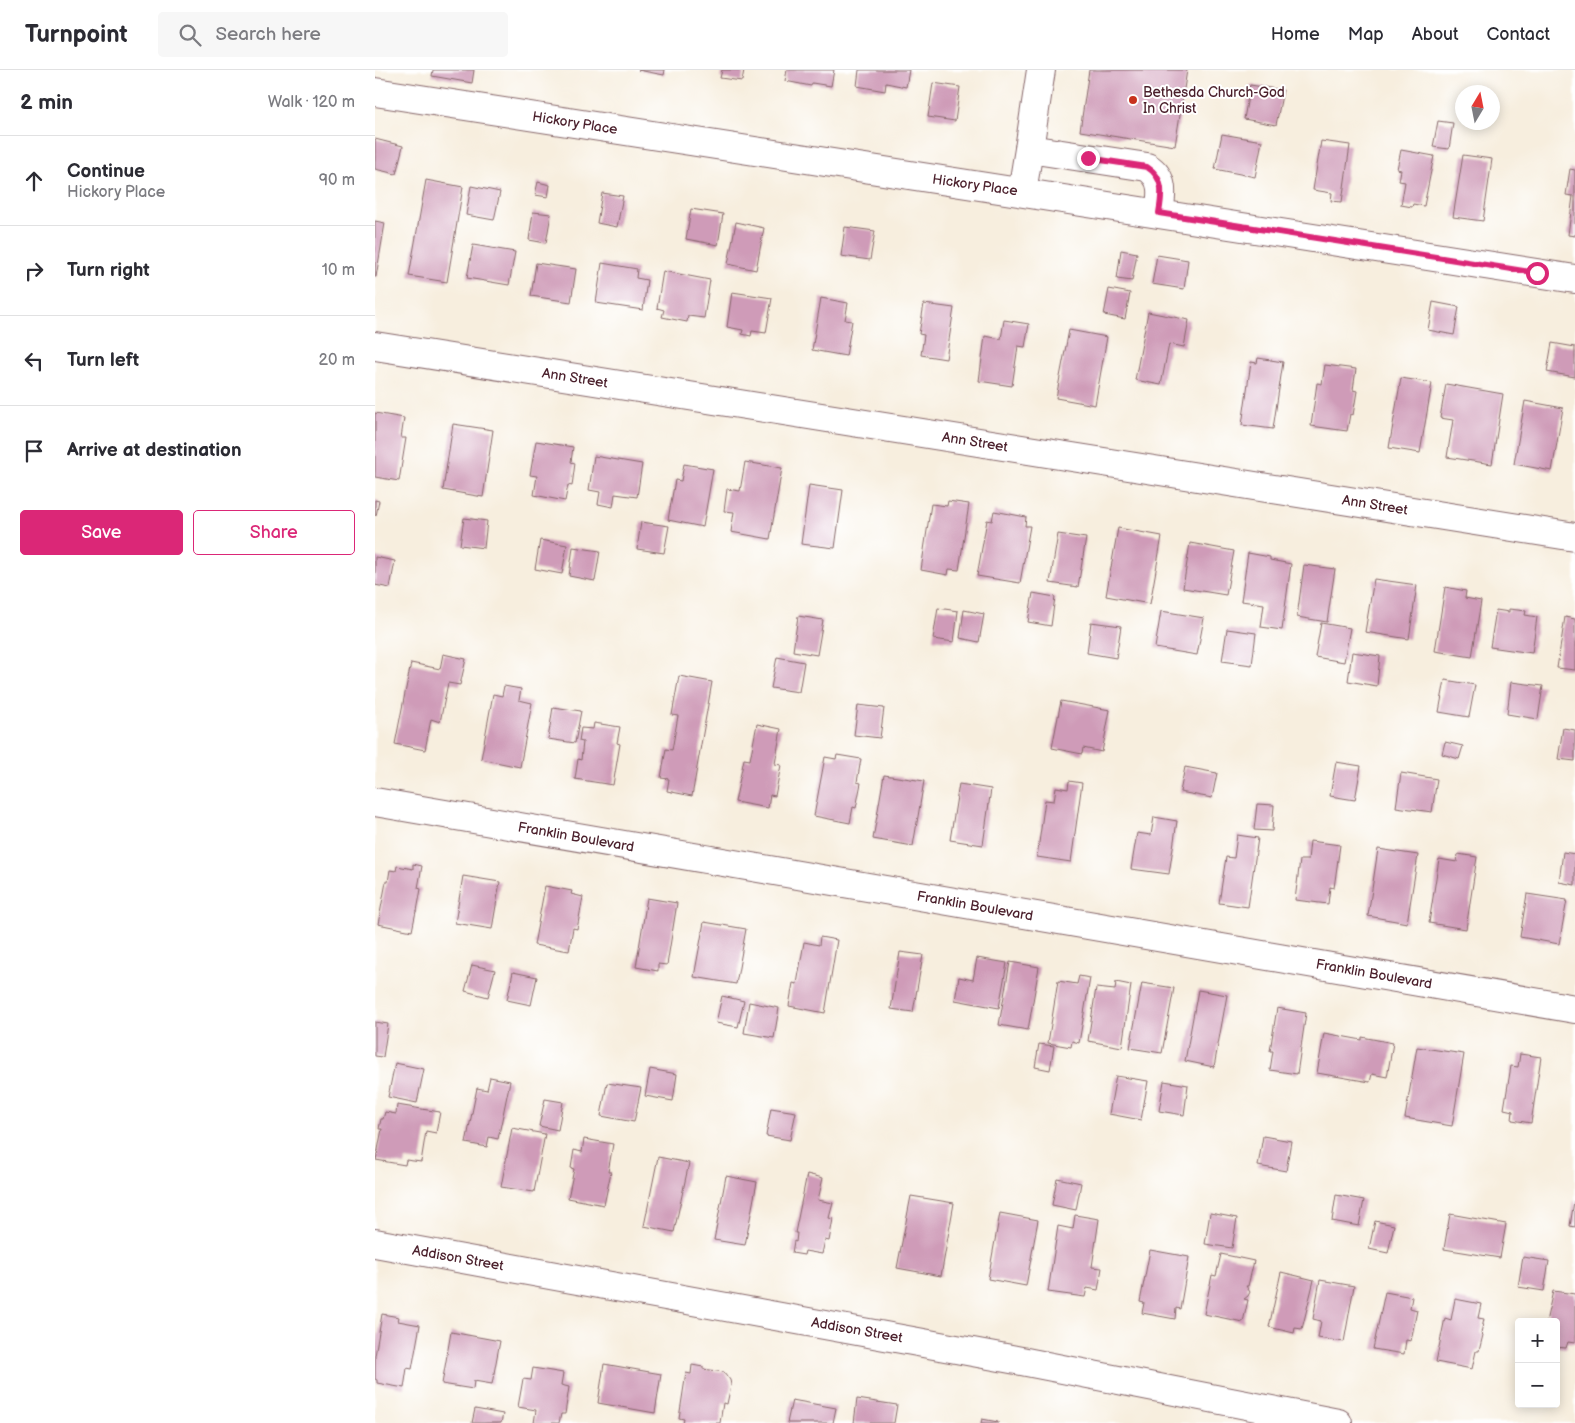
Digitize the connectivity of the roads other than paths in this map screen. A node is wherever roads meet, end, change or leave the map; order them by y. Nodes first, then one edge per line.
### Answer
1 (1041, 70) edge
2 (375, 92) edge
3 (1029, 149) junction
4 (1022, 192) junction
5 (1159, 213) junction
6 (1575, 279) edge
7 (375, 346) edge
8 (1575, 537) edge
9 (375, 802) edge
10 (1575, 1009) edge
11 (375, 1243) edge
12 (1337, 1423) edge

1 - 3 street
2 - 4 street, Hickory Place
3 - 4 street
3 - 5 street
4 - 5 street, Hickory Place
5 - 6 street, Hickory Place
7 - 8 street, Ann Street
9 - 10 street, Franklin Boulevard
11 - 12 street, Addison Street

